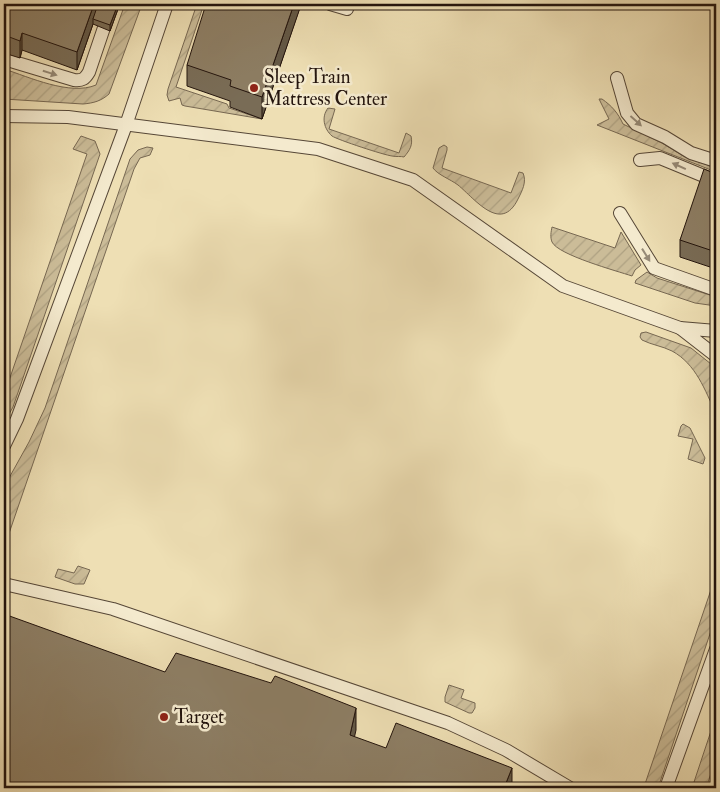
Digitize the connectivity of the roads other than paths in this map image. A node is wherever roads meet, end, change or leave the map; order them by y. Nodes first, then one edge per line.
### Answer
1 (112, 4) edge
2 (167, 4) edge
3 (330, 4) edge
4 (347, 9) dead end
5 (4, 59) edge
6 (617, 78) dead end
7 (4, 116) edge
8 (126, 125) junction
9 (640, 160) dead end
10 (716, 161) edge
11 (716, 180) edge
12 (620, 214) dead end
13 (716, 290) edge
14 (680, 328) junction
15 (716, 331) edge
16 (716, 356) edge
17 (4, 446) edge
18 (4, 584) edge
19 (716, 649) edge
20 (570, 788) edge
21 (666, 788) edge

5 -> 1 lane
2 - 8 lane
3 - 4 lane
6 -> 10 lane
7 - 8 lane
8 - 14 lane
8 - 17 lane
11 -> 9 lane
12 -> 13 lane
14 - 15 lane
14 - 16 lane
18 - 20 lane
19 - 21 lane

